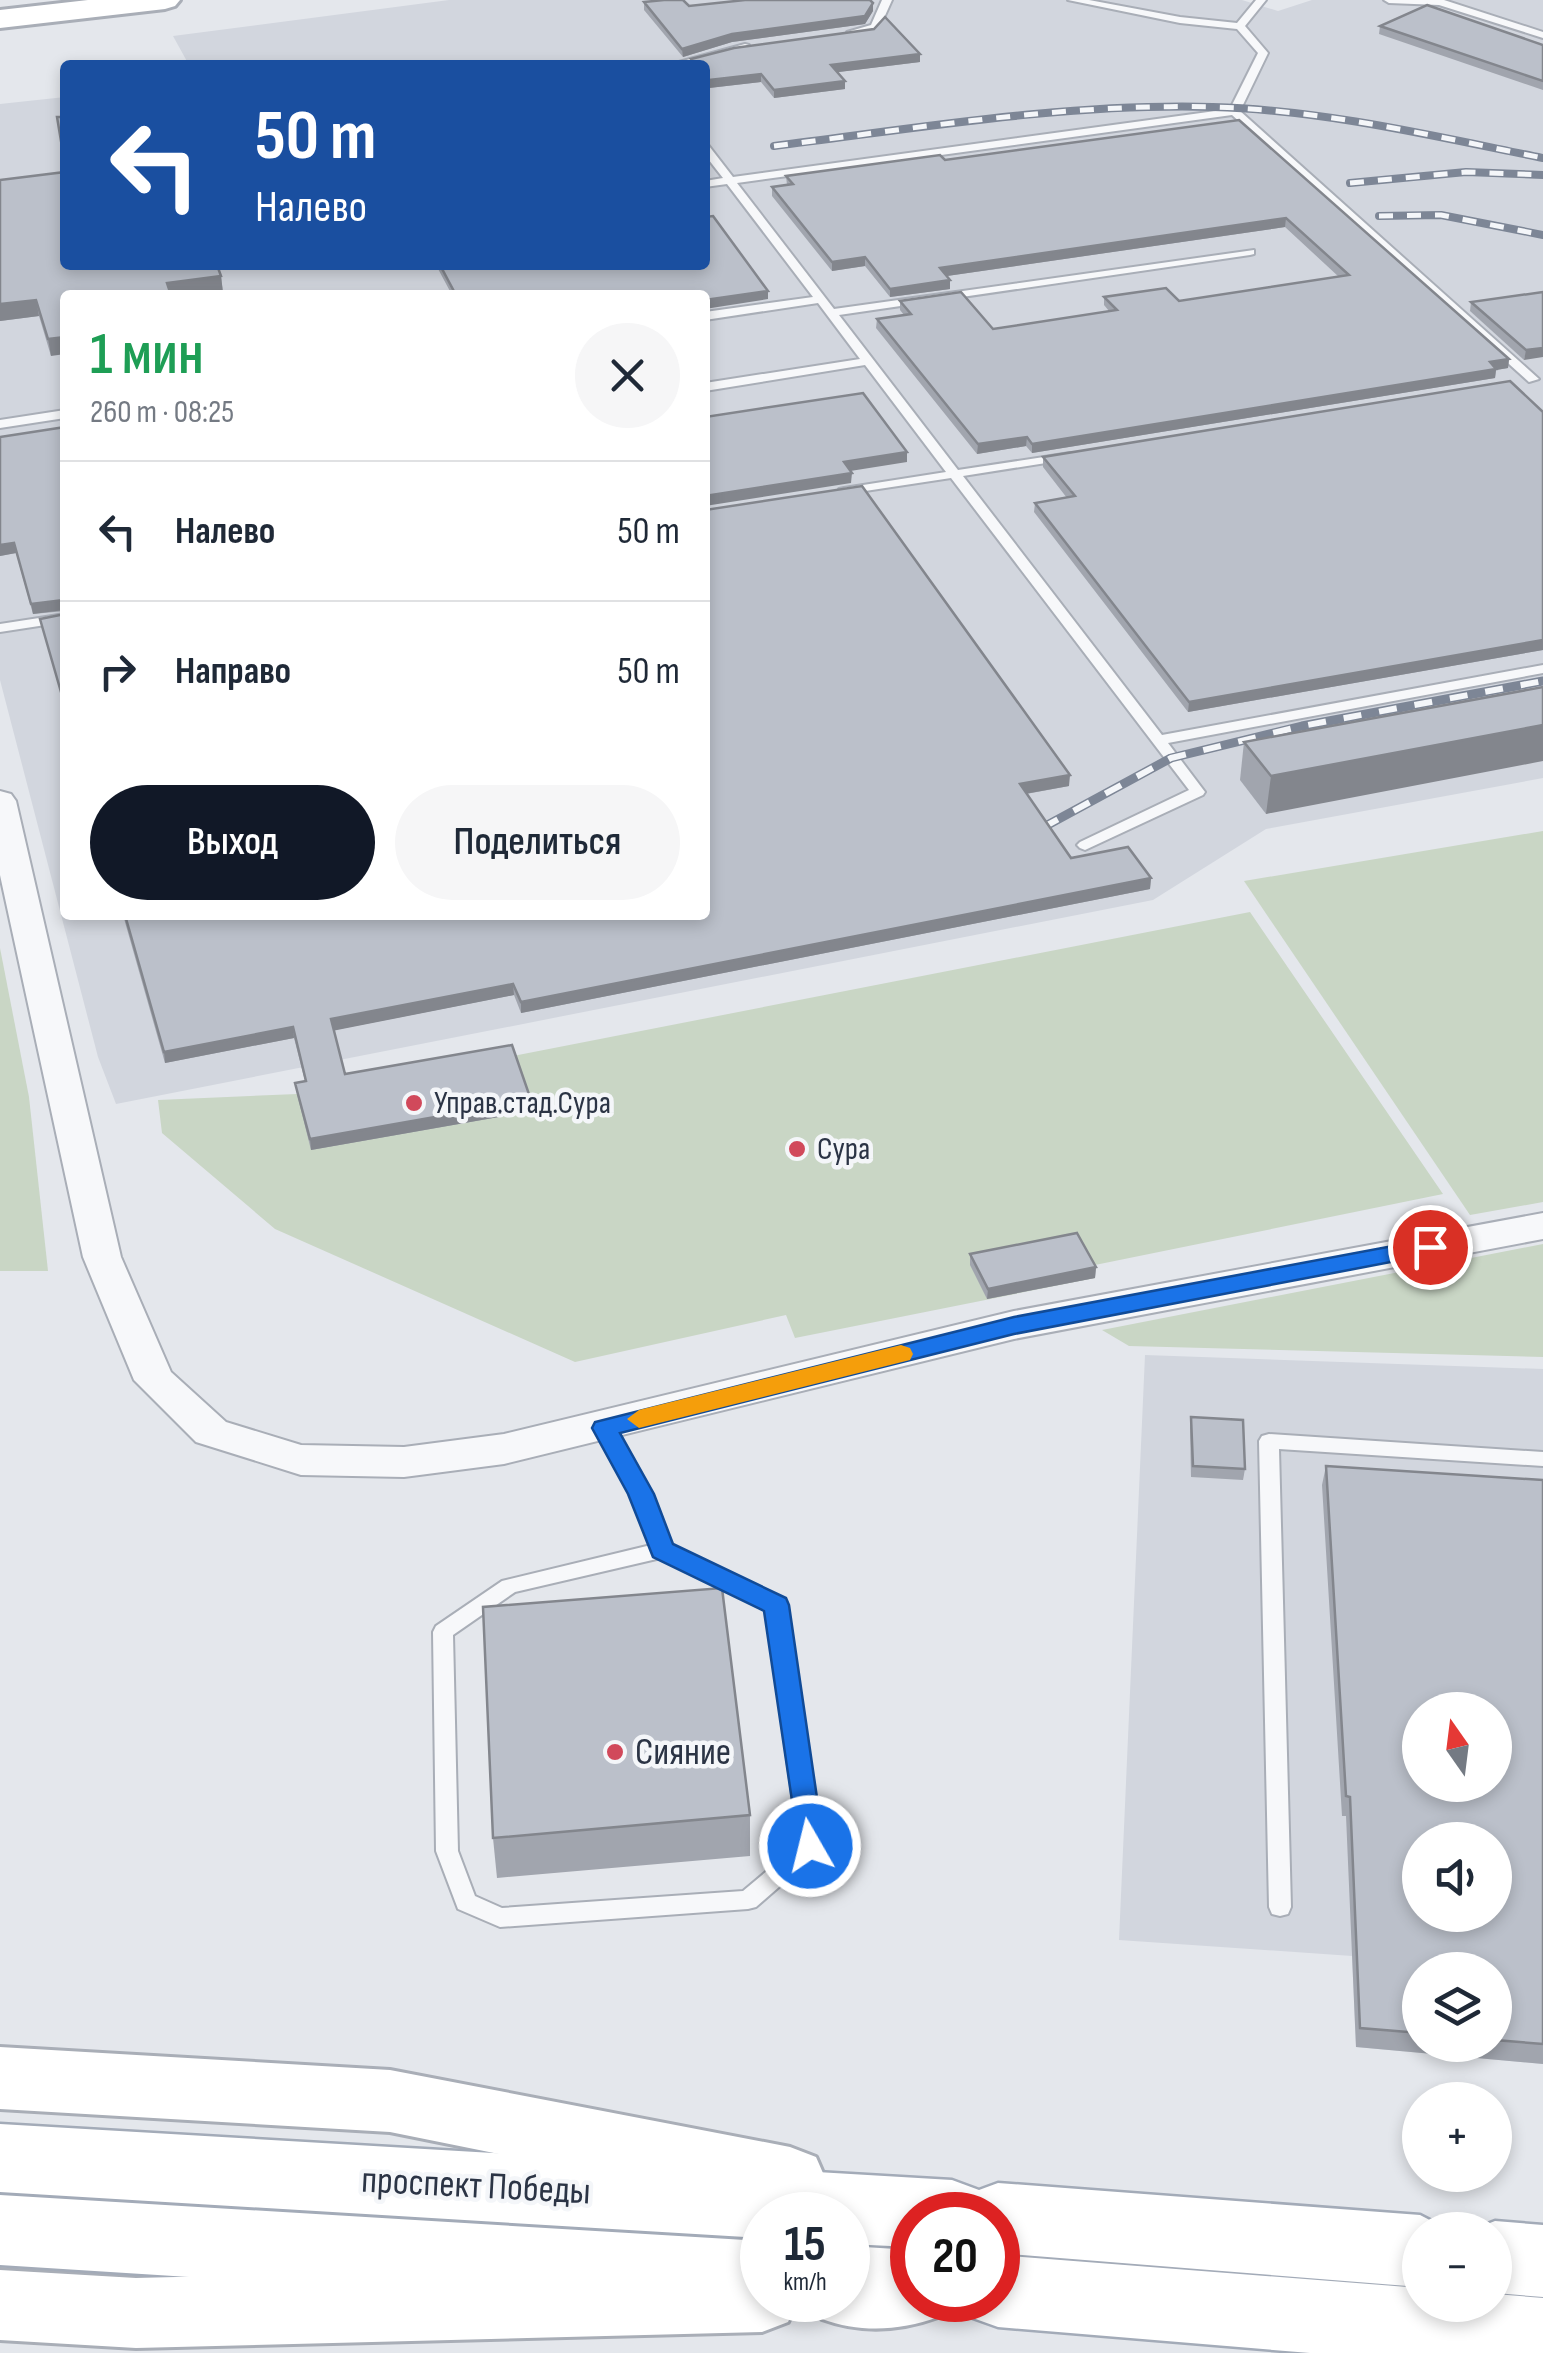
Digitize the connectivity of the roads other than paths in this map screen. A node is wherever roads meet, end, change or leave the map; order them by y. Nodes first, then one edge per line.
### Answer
1 (165, 0) edge
2 (887, 0) edge
3 (1073, 0) edge
4 (1261, 0) edge
5 (1389, 0) edge
6 (120, 2) edge
7 (0, 18) edge
8 (1240, 26) junction
9 (843, 34) edge
10 (1543, 35) edge
11 (759, 44) edge
12 (694, 60) edge
13 (1234, 112) junction
14 (710, 155) edge
15 (728, 178) junction
16 (710, 183) edge
17 (1250, 252) dead end
18 (820, 299) junction
19 (831, 313) junction
20 (710, 315) edge
21 (868, 362) junction
22 (1514, 382) edge
23 (1538, 384) edge
24 (710, 385) edge
25 (60, 415) edge
26 (0, 424) edge
27 (1089, 452) edge
28 (954, 474) junction
29 (820, 496) edge
30 (60, 619) edge
31 (0, 628) edge
32 (1543, 670) edge
33 (1158, 740) junction
34 (0, 801) edge
35 (1086, 845) dead end
36 (1543, 1226) edge
37 (604, 1428) junction
38 (1543, 1459) edge
39 (662, 1550) junction
40 (1280, 1907) dead end
41 (0, 2078) edge
42 (0, 2158) edge
43 (890, 2200) edge
44 (890, 2211) edge
45 (1020, 2220) edge
46 (0, 2230) edge
47 (1402, 2250) edge
48 (1512, 2258) edge
49 (1543, 2261) edge
50 (740, 2276) edge
51 (1020, 2293) edge
52 (740, 2298) edge
53 (0, 2305) edge
54 (132, 2333) edge
55 (1543, 2335) edge

1 - 6 street
2 - 9 lane
3 - 8 lane
4 - 8 lane
5 - 10 lane
6 - 7 street
8 - 13 lane
11 - 12 lane
13 - 15 lane
13 - 23 lane
14 - 15 lane
15 - 16 lane
15 - 18 lane
17 - 19 lane
18 - 19 lane
18 - 20 lane
19 - 21 lane
21 - 24 lane
21 - 28 lane
22 - 23 lane
25 - 26 lane
27 - 28 lane
28 - 29 lane
28 - 33 lane
30 - 31 lane
32 - 33 lane
33 - 35 lane
34 - 37 street
36 - 37 street
37 - 39 lane
38 - 40 lane
39 - 39 lane
41 - 43 street
42 - 44 main road, проспект Победы
45 - 47 main road
46 - 50 main road
48 - 49 main road
51 - 55 main road
52 - 54 street
53 - 54 street

